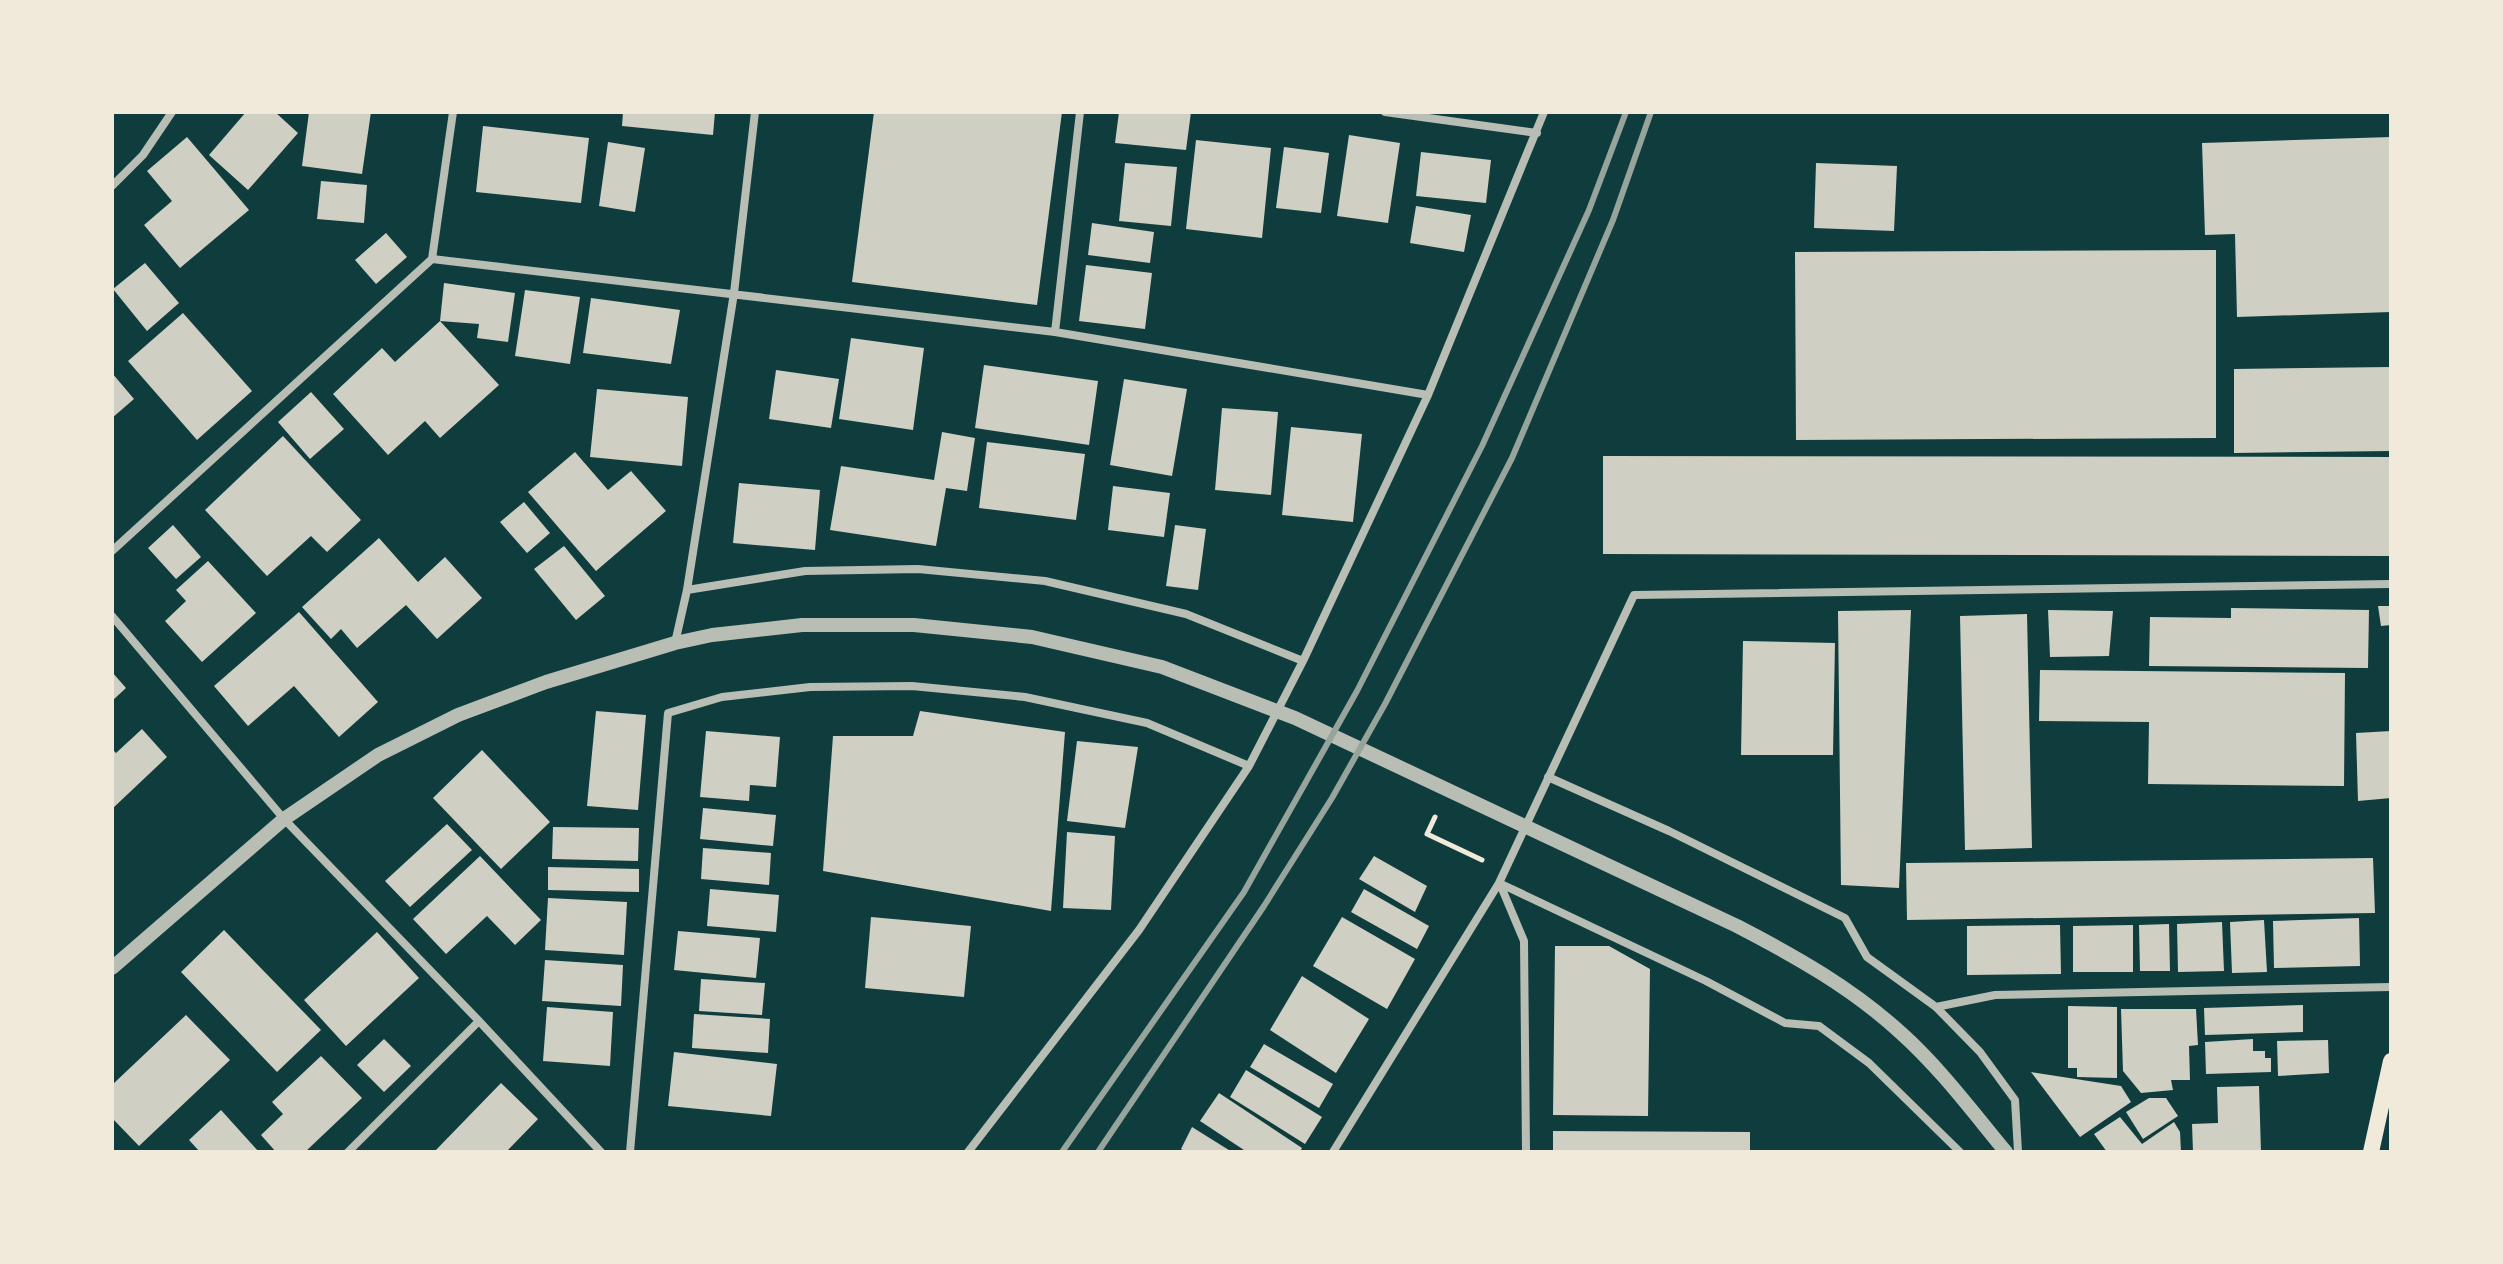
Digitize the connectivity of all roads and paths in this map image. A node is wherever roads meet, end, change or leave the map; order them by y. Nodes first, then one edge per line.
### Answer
1 (172, 112) edge
2 (453, 112) edge
3 (755, 112) edge
4 (1080, 112) edge
5 (1385, 112) edge
6 (1544, 112) edge
7 (1537, 133) junction
8 (112, 186) edge
9 (432, 259) junction
10 (734, 293) junction
11 (1055, 332) junction
12 (1428, 395) junction
13 (112, 551) edge
14 (2391, 584) edge
15 (687, 590) junction
16 (112, 616) edge
17 (675, 643) junction
18 (1301, 665) junction
19 (1251, 762) junction
20 (1548, 777) junction
21 (1435, 817) dead end
22 (284, 819) junction
23 (1485, 861) dead end
24 (1499, 883) junction
25 (112, 968) edge
26 (2391, 987) edge
27 (1936, 1007) junction
28 (479, 1021) junction
29 (2391, 1061) edge
30 (348, 1152) edge
31 (601, 1152) edge
32 (630, 1152) edge
33 (968, 1152) edge
34 (1333, 1152) edge
35 (1526, 1152) edge
36 (1960, 1152) edge
37 (2006, 1152) edge
38 (2018, 1152) edge
39 (2371, 1152) edge

1 - 8 street
2 - 9 street
3 - 10 street
4 - 11 street
5 - 7 street
6 - 7 street
7 - 12 street
9 - 10 street
9 - 13 street
10 - 11 street
10 - 15 street
11 - 12 street
12 - 18 street
14 - 20 street
15 - 17 street
15 - 18 street
16 - 22 street
17 - 22 street
17 - 37 street
18 - 19 street
19 - 32 street
19 - 33 street
20 - 24 street
20 - 27 street
21 - 23 path
22 - 25 street
22 - 28 street
24 - 34 street
24 - 35 street
24 - 36 street
26 - 27 street
27 - 38 street
28 - 30 street
28 - 31 street
29 - 39 main road

